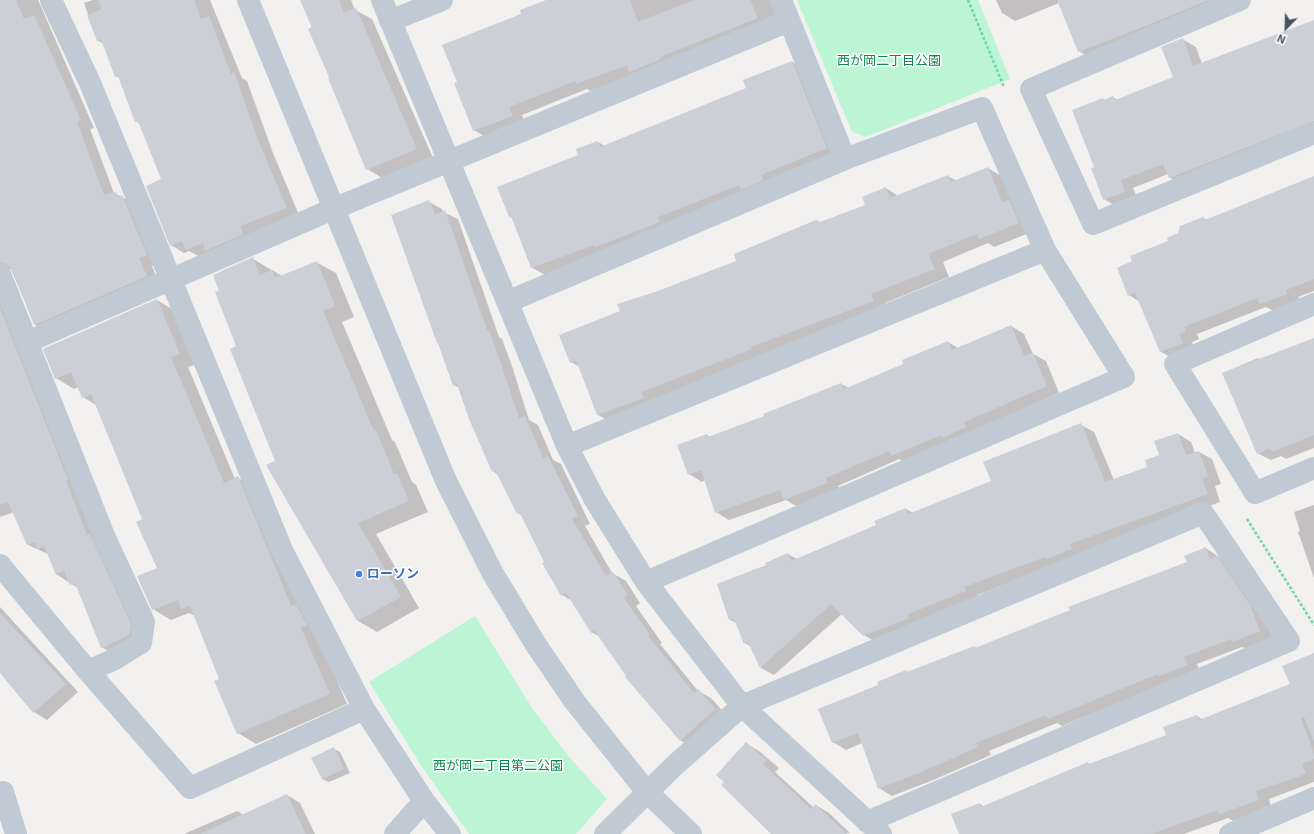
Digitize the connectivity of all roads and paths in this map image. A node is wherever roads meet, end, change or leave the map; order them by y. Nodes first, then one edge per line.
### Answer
1 (51, 0) edge
2 (248, 0) edge
3 (382, 0) edge
4 (442, 0) edge
5 (781, 0) edge
6 (968, 0) edge
7 (1240, 0) edge
8 (390, 20) junction
9 (790, 21) junction
10 (1004, 88) dead end
11 (1314, 133) edge
12 (845, 159) junction
13 (449, 162) junction
14 (333, 209) junction
15 (1045, 250) junction
16 (0, 274) edge
17 (170, 279) junction
18 (507, 302) junction
19 (1314, 304) edge
20 (27, 342) junction
21 (567, 446) junction
22 (1314, 468) edge
23 (1246, 517) dead end
24 (0, 565) edge
25 (646, 582) junction
26 (1314, 625) edge
27 (88, 671) junction
28 (742, 706) junction
29 (364, 709) junction
30 (3, 792) dead end
31 (647, 792) junction
32 (1314, 798) edge
33 (424, 801) junction
34 (874, 828) edge
35 (16, 834) edge
36 (396, 834) edge
37 (450, 834) edge
38 (605, 834) edge
39 (691, 834) edge
40 (1230, 834) edge

1 - 17 street
2 - 14 street
3 - 8 street
4 - 8 street
5 - 9 street
6 - 10 path
7 - 11 street
8 - 13 street
9 - 12 street
9 - 13 street
12 - 15 street
12 - 18 street
13 - 14 street
13 - 18 street
14 - 17 street
14 - 31 street
15 - 21 street
15 - 25 street
16 - 20 street
17 - 20 street
17 - 29 street
18 - 21 street
19 - 22 street
20 - 27 street
21 - 25 street
23 - 26 path
24 - 27 street
25 - 28 street
27 - 29 street
28 - 31 street
28 - 34 street
28 - 34 street
29 - 33 street
30 - 35 street
31 - 38 street
31 - 39 street
32 - 40 street
33 - 36 street
33 - 37 street

